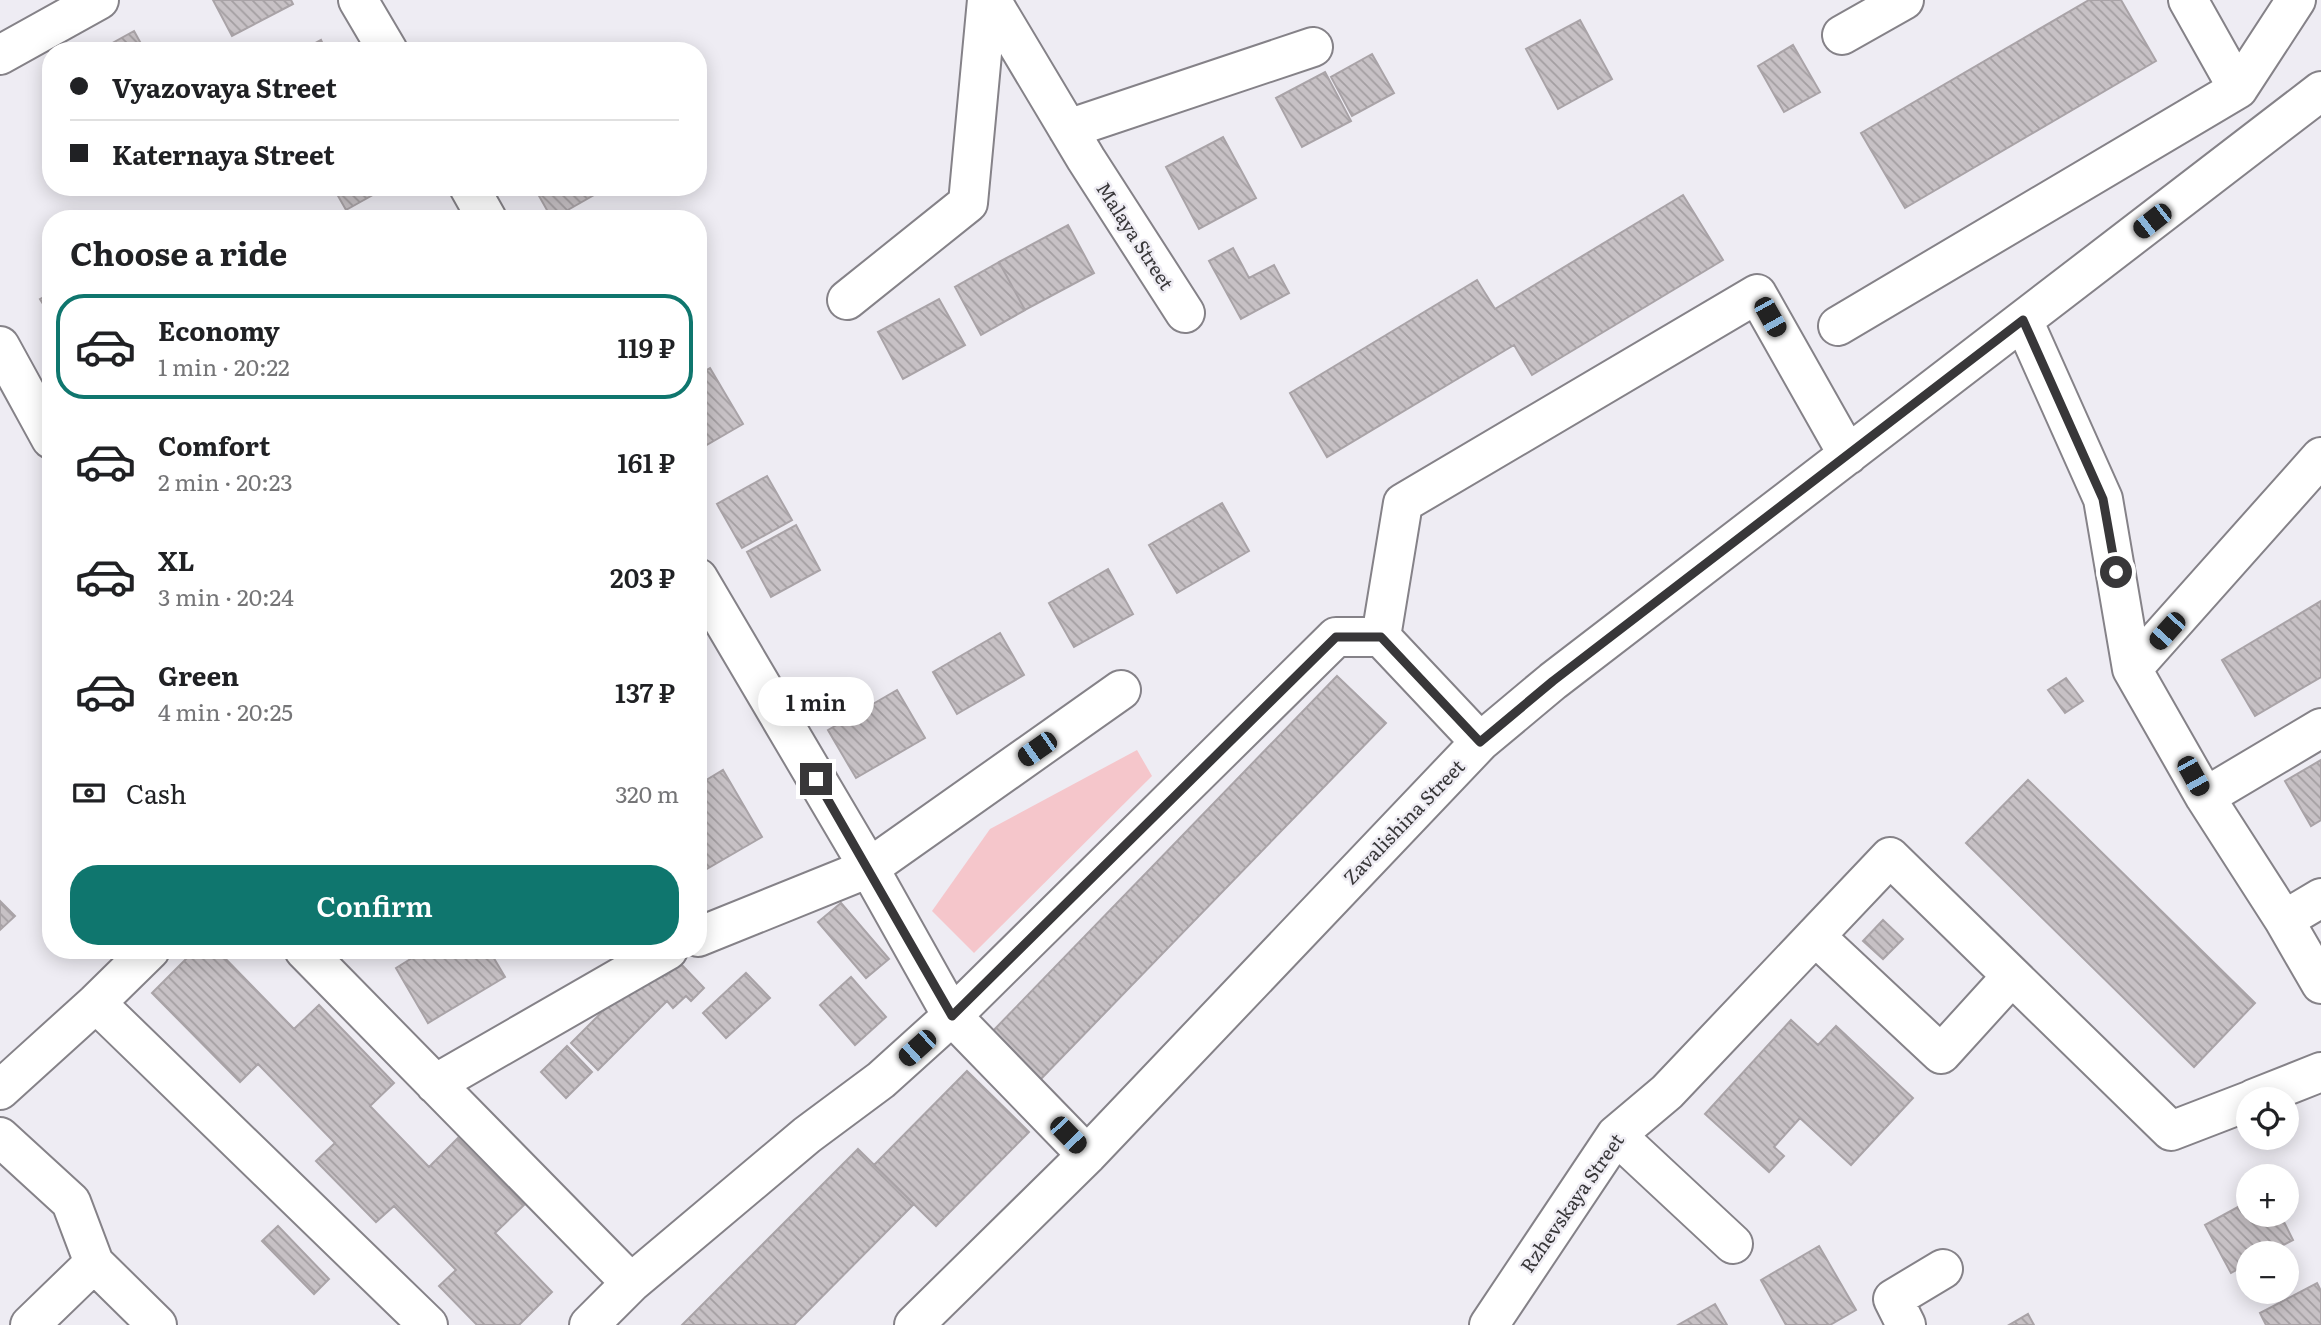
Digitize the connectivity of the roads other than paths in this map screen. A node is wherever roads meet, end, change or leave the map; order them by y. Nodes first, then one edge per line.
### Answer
1 (99, 0) edge
2 (358, 0) edge
3 (989, 0) edge
4 (1904, 0) edge
5 (2188, 0) edge
6 (2295, 0) edge
7 (1842, 35) dead end
8 (383, 42) edge
9 (1313, 47) dead end
10 (0, 55) edge
11 (2238, 89) junction
12 (2321, 91) edge
13 (1077, 144) junction
14 (847, 300) dead end
15 (1185, 313) dead end
16 (2023, 320) junction
17 (1838, 326) dead end
18 (0, 346) edge
19 (42, 423) edge
20 (1848, 455) junction
21 (2321, 457) edge
22 (707, 593) edge
23 (1381, 637) junction
24 (2132, 669) junction
25 (1121, 690) dead end
26 (2321, 728) edge
27 (1480, 742) junction
28 (2205, 797) junction
29 (869, 868) junction
30 (2321, 898) edge
31 (2284, 920) junction
32 (707, 933) edge
33 (1815, 936) junction
34 (141, 959) edge
35 (313, 959) edge
36 (652, 959) edge
37 (2011, 977) junction
38 (2321, 984) edge
39 (96, 1003) junction
40 (952, 1016) junction
41 (2321, 1072) edge
42 (435, 1084) junction
43 (2284, 1087) edge
44 (0, 1090) edge
45 (2236, 1106) edge
46 (1616, 1135) junction
47 (0, 1137) edge
48 (1087, 1155) junction
49 (1733, 1244) dead end
50 (93, 1263) junction
51 (1943, 1269) dead end
52 (631, 1283) junction
53 (30, 1325) edge
54 (157, 1325) edge
55 (428, 1325) edge
56 (589, 1325) edge
57 (914, 1325) edge
58 (1489, 1325) edge
59 (1906, 1325) edge

1 - 10 street
2 - 8 street
3 - 13 street, Malaya Street
3 - 14 street
4 - 7 street
5 - 11 street
6 - 11 street
9 - 13 street
11 - 17 street
12 - 16 street, Zavalishina Street
13 - 15 street, Malaya Street
16 - 20 street, Zavalishina Street
16 - 24 street
18 - 19 street
20 - 23 street
20 - 27 street, Zavalishina Street
21 - 24 street
22 - 29 street
23 - 27 street
23 - 40 street
24 - 28 street
25 - 29 street
26 - 28 street
27 - 48 street, Zavalishina Street
28 - 31 street
29 - 32 street
29 - 40 street
30 - 31 street
31 - 38 street
33 - 37 street
33 - 37 street, Rzhevskaya Street
33 - 46 street, Rzhevskaya Street
34 - 39 street
35 - 42 street
36 - 42 street
37 - 45 street
39 - 44 street
39 - 55 street
40 - 48 street
40 - 52 street
41 - 43 street
42 - 52 street
46 - 49 street
46 - 58 street, Rzhevskaya Street
47 - 50 street
48 - 57 street, Zavalishina Street
50 - 53 street
50 - 54 street
51 - 59 street
52 - 56 street

